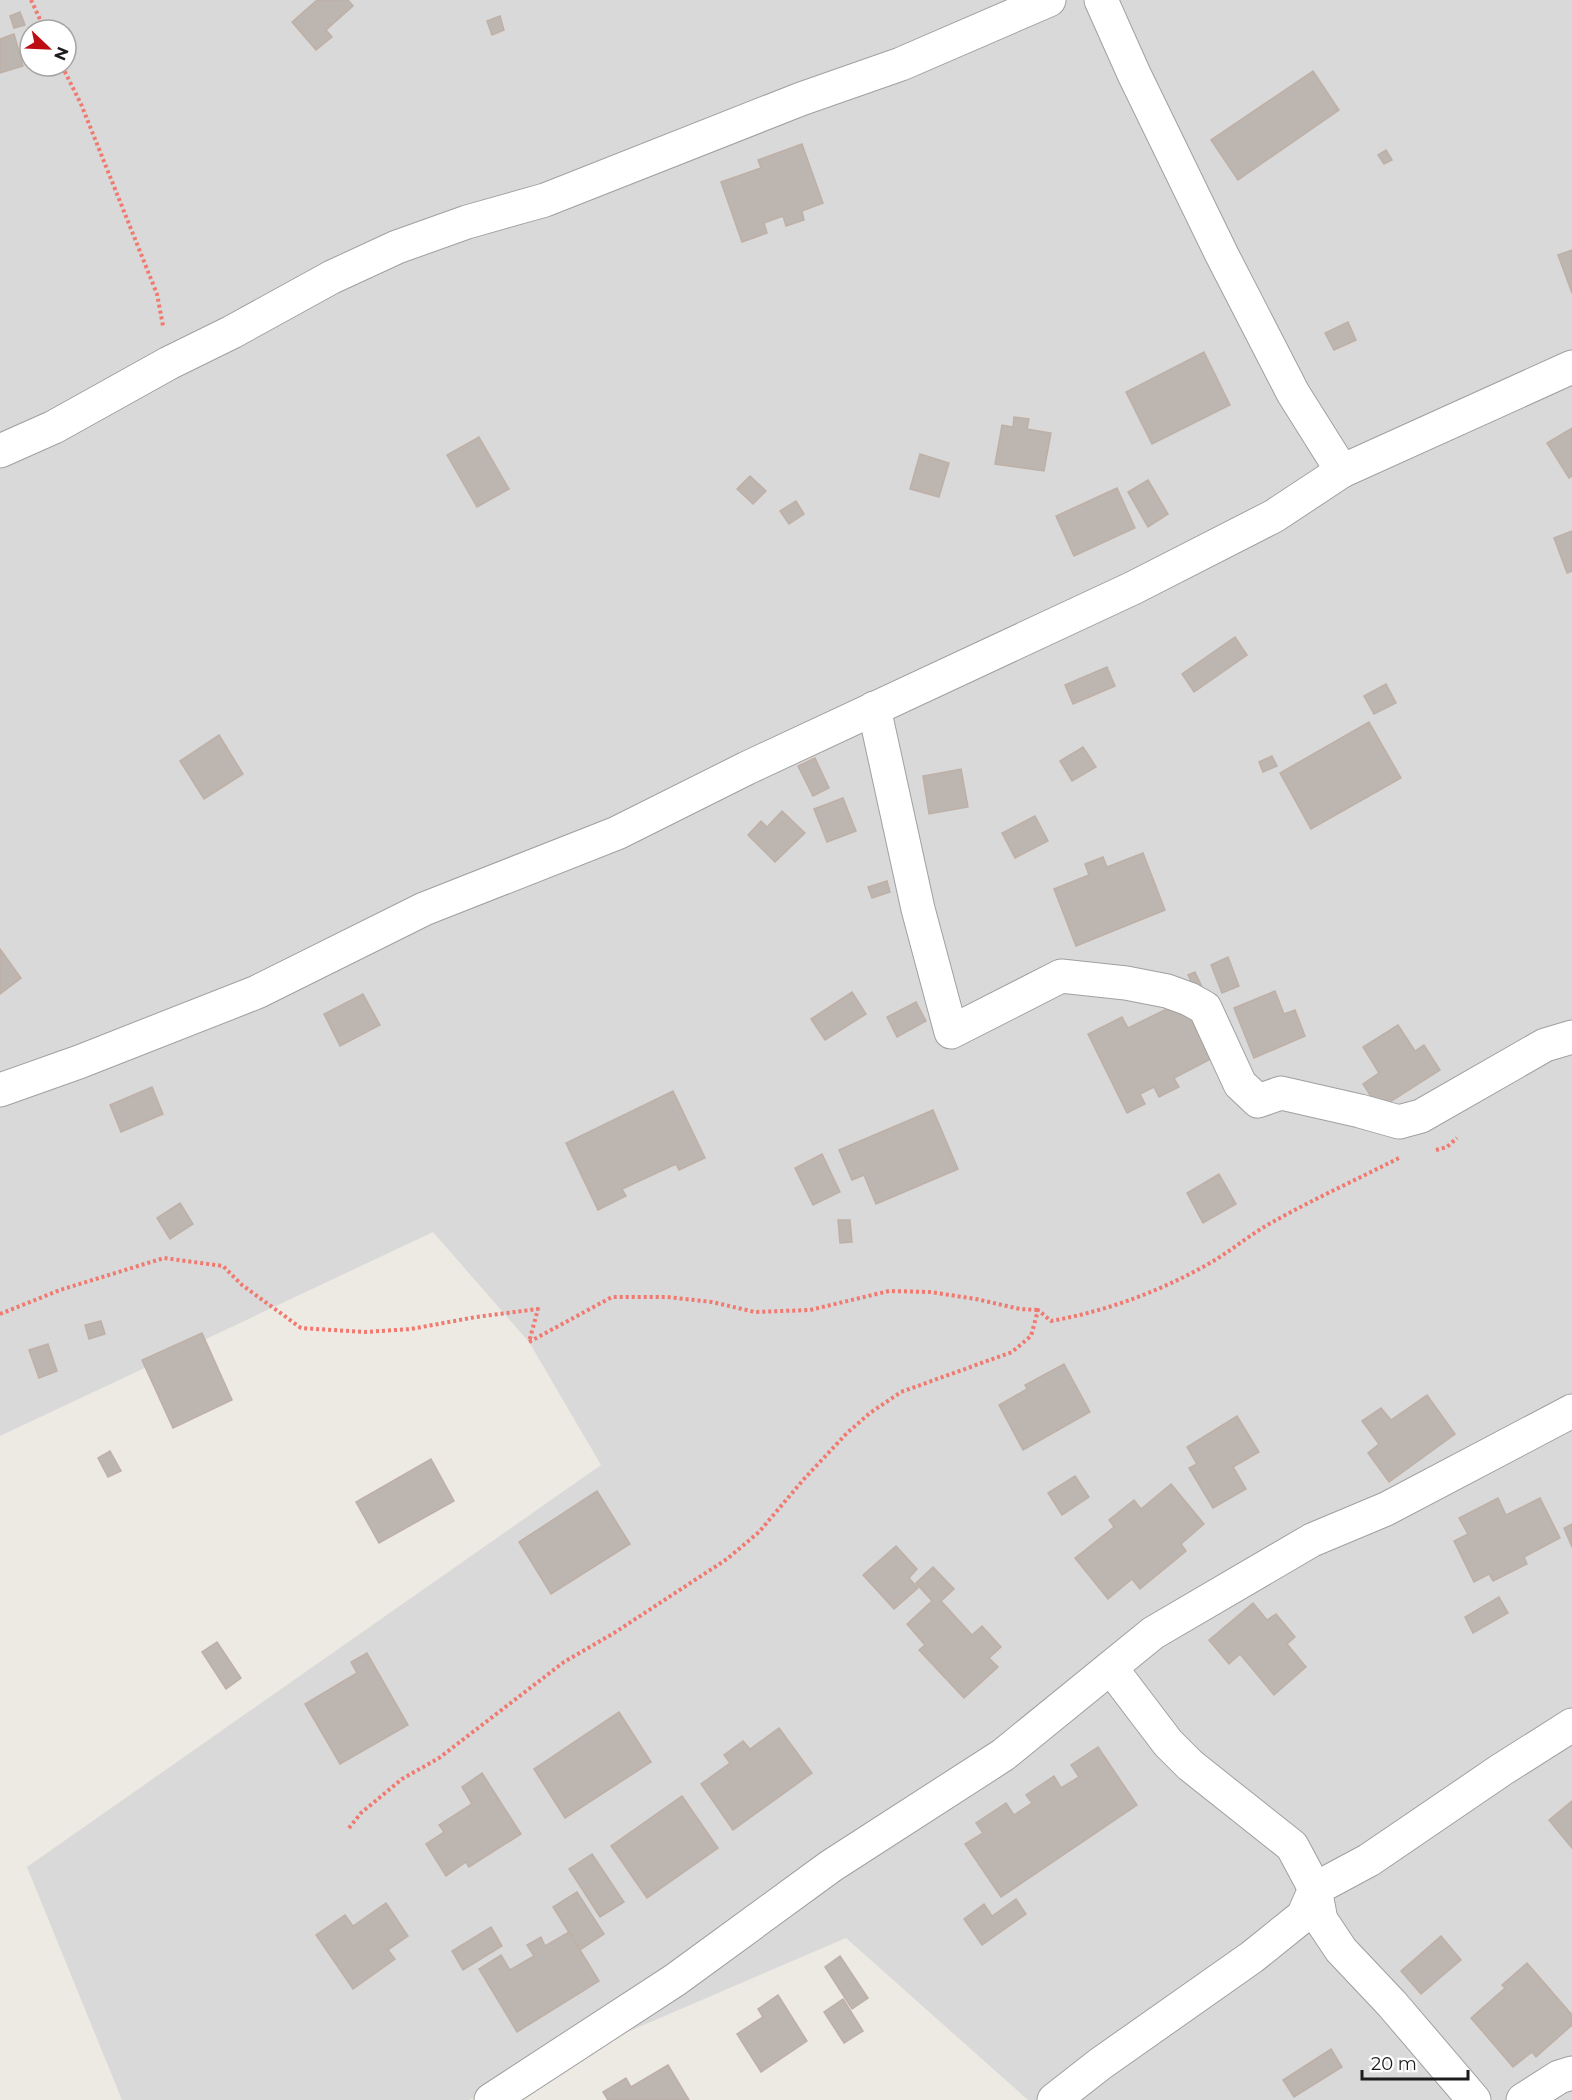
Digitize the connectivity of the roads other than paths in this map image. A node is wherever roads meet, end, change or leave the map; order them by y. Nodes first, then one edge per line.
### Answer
1 (1049, 0) edge
2 (1101, 0) edge
3 (1572, 367) edge
4 (0, 451) edge
5 (1342, 471) junction
6 (874, 708) junction
7 (1572, 1036) edge
8 (0, 1090) edge
9 (1572, 1411) edge
10 (1111, 1668) junction
11 (1572, 1725) edge
12 (1315, 1889) junction
13 (1572, 2073) edge
14 (491, 2100) edge
15 (1054, 2100) edge
16 (1474, 2100) edge
17 (1523, 2100) edge

1 - 4 street
2 - 5 street
3 - 5 street
5 - 6 street
6 - 7 street
6 - 8 street
9 - 10 street
10 - 12 street
10 - 14 street
11 - 12 street
12 - 15 street
12 - 16 street
13 - 17 street

